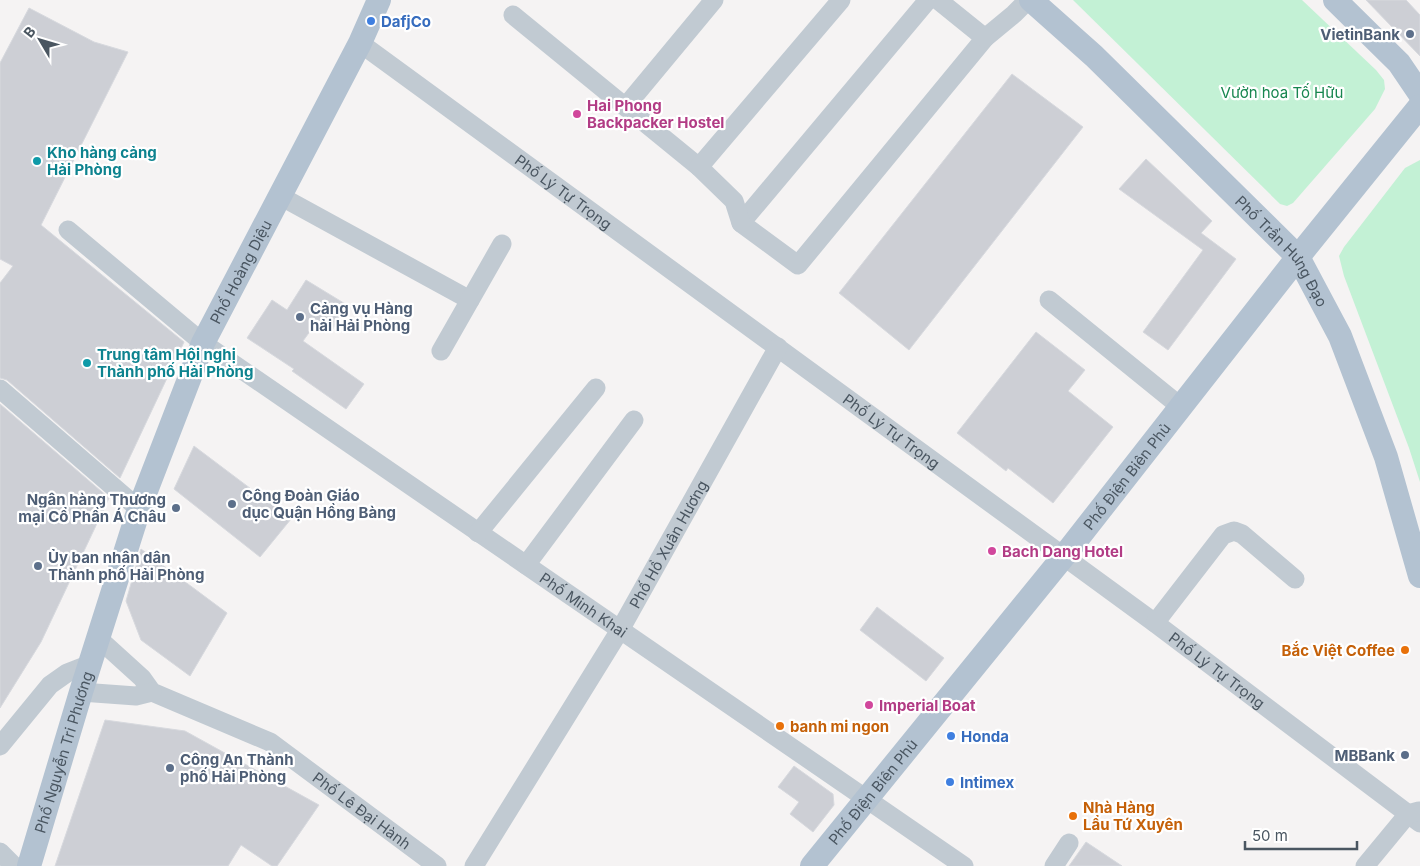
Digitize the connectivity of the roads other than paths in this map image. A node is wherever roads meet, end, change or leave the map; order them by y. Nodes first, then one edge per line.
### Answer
1 (379, 0) edge
2 (714, 0) edge
3 (841, 0) edge
4 (928, 0) edge
5 (938, 0) edge
6 (1029, 0) edge
7 (1335, 0) edge
8 (514, 15) dead end
9 (985, 38) junction
10 (360, 43) junction
11 (1420, 94) edge
12 (626, 106) junction
13 (1420, 106) edge
14 (699, 167) junction
15 (280, 196) junction
16 (741, 223) junction
17 (68, 230) dead end
18 (502, 244) dead end
19 (1298, 257) junction
20 (470, 300) junction
21 (1049, 300) dead end
22 (203, 343) junction
23 (778, 347) junction
24 (441, 351) dead end
25 (596, 388) dead end
26 (0, 389) edge
27 (1181, 407) junction
28 (634, 420) dead end
29 (139, 509) junction
30 (478, 533) junction
31 (1064, 556) junction
32 (526, 565) junction
33 (1420, 576) edge
34 (1295, 579) dead end
35 (1155, 623) junction
36 (620, 630) junction
37 (99, 639) junction
38 (90, 664) junction
39 (81, 692) junction
40 (152, 692) junction
41 (0, 746) edge
42 (866, 798) junction
43 (1416, 816) edge
44 (1069, 843) dead end
45 (0, 852) edge
46 (14, 866) edge
47 (29, 866) edge
48 (437, 866) edge
49 (474, 866) edge
50 (812, 866) edge
51 (964, 866) edge
52 (1054, 866) edge
53 (1365, 866) edge

1 - 10 main road, Phố Hoàng Diệu
2 - 12 street
3 - 14 street
4 - 16 street
5 - 9 street
6 - 9 street
6 - 19 main road, Phố Trần Hưng Đạo
7 - 11 main road
8 - 12 street
9 - 16 street
10 - 15 main road, Phố Hoàng Diệu
10 - 23 street, Phố Lý Tự Trọng
12 - 14 street
13 - 19 main road, Phố Điện Biên Phủ
14 - 16 street
15 - 20 street
15 - 22 main road, Phố Hoàng Diệu
17 - 22 street, Phố Minh Khai
18 - 20 street
19 - 27 main road, Phố Điện Biên Phủ
19 - 33 main road, Phố Trần Hưng Đạo
20 - 24 street
21 - 27 street
22 - 29 main road, Phố Hoàng Diệu
22 - 30 street, Phố Minh Khai
23 - 31 street, Phố Lý Tự Trọng
23 - 36 street, Phố Hồ Xuân Hương
25 - 30 street
26 - 29 street
27 - 31 main road, Phố Điện Biên Phủ
28 - 32 street
29 - 37 main road, Phố Hoàng Diệu
30 - 32 street, Phố Minh Khai
31 - 35 street, Phố Lý Tự Trọng
31 - 42 main road, Phố Điện Biên Phủ
32 - 36 street, Phố Minh Khai
34 - 35 street
35 - 43 street, Phố Lý Tự Trọng
36 - 42 street, Phố Minh Khai
36 - 49 street, Phố Hồ Xuân Hương
37 - 38 main road, Phố Nguyễn Tri Phương
37 - 40 street, Phố Lê Đại Hành
38 - 39 main road, Phố Nguyễn Tri Phương
38 - 41 street
39 - 40 street
39 - 47 main road, Phố Nguyễn Tri Phương
40 - 48 street, Phố Lê Đại Hành
42 - 50 main road, Phố Điện Biên Phủ
42 - 51 street, Phố Minh Khai
43 - 53 street
44 - 52 street
45 - 46 street

